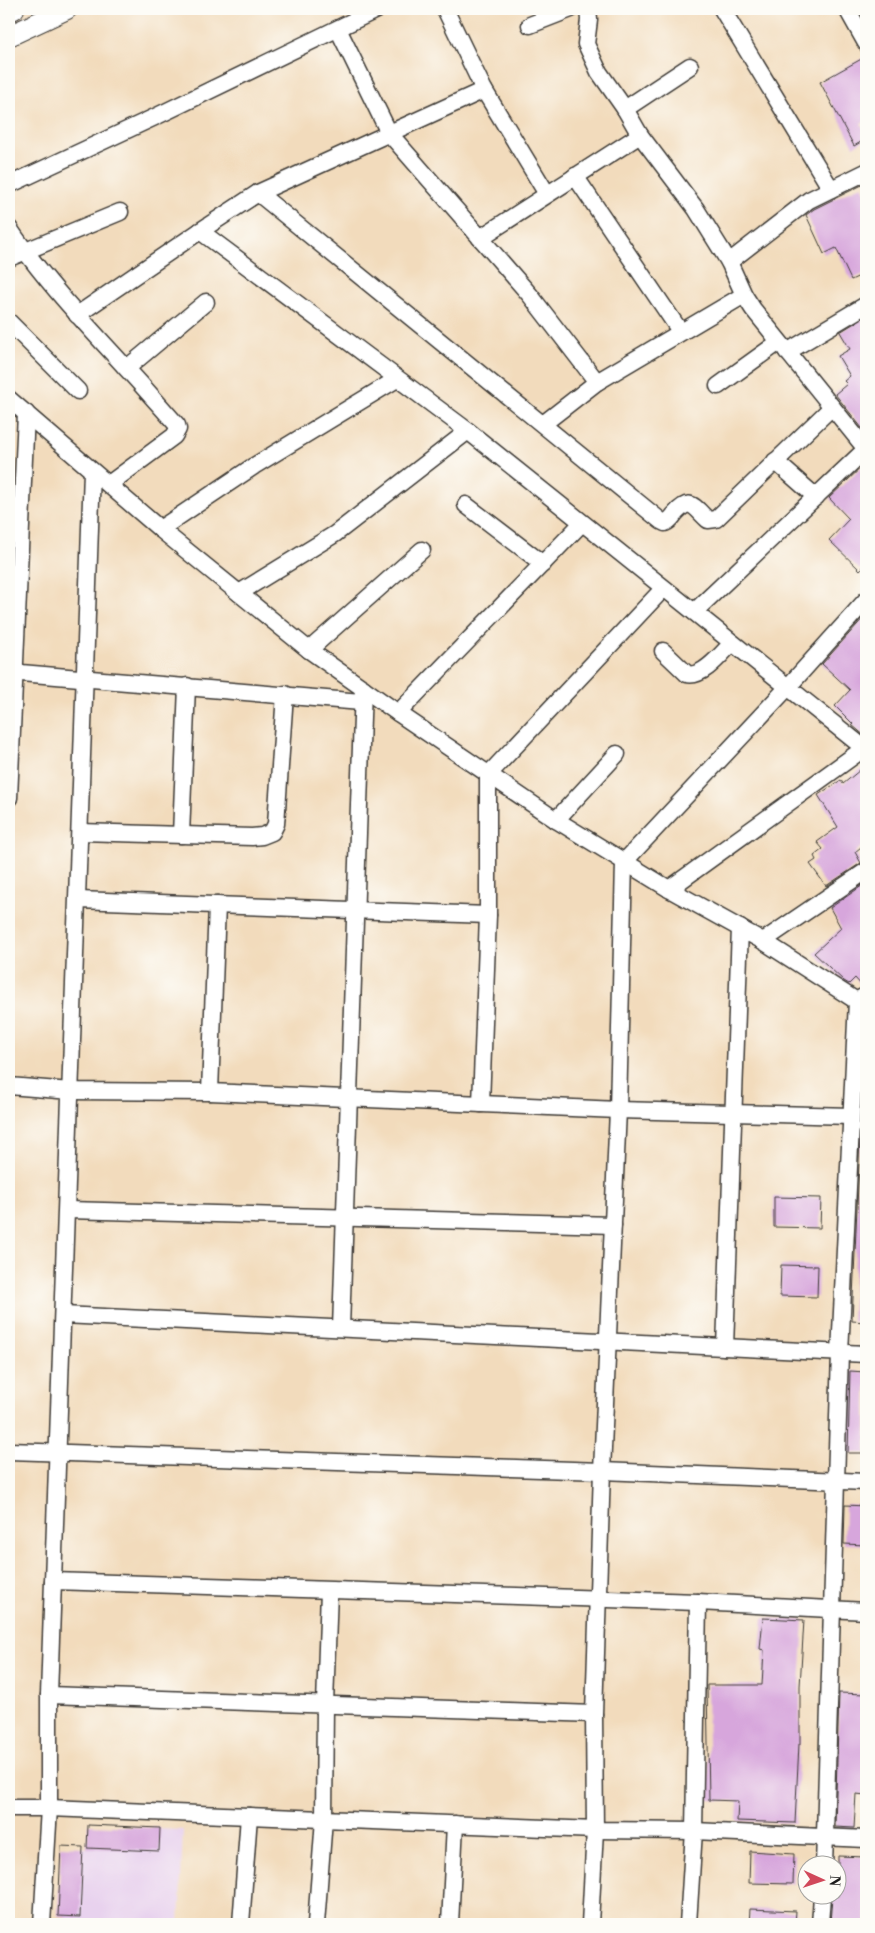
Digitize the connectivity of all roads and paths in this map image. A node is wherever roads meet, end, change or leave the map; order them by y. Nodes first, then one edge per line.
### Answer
1 (14, 9) edge
2 (67, 9) edge
3 (378, 9) edge
4 (445, 9) edge
5 (571, 9) edge
6 (588, 9) edge
7 (722, 9) edge
8 (847, 9) edge
9 (9, 11) edge
10 (530, 24) dead end
11 (338, 29) junction
12 (9, 36) edge
13 (866, 43) edge
14 (690, 66) dead end
15 (484, 90) junction
16 (625, 109) junction
17 (389, 133) junction
18 (640, 135) junction
19 (866, 172) edge
20 (575, 176) junction
21 (9, 185) edge
22 (831, 189) junction
23 (258, 194) junction
24 (547, 194) junction
25 (120, 212) dead end
26 (9, 228) edge
27 (200, 231) junction
28 (480, 238) junction
29 (24, 252) junction
30 (9, 258) edge
31 (729, 262) junction
32 (744, 295) junction
33 (206, 302) dead end
34 (866, 305) edge
35 (77, 315) junction
36 (9, 322) edge
37 (680, 331) junction
38 (783, 347) junction
39 (127, 368) junction
40 (397, 379) junction
41 (597, 382) junction
42 (718, 386) dead end
43 (78, 391) dead end
44 (9, 399) edge
45 (832, 407) junction
46 (26, 414) junction
47 (543, 424) junction
48 (468, 432) junction
49 (866, 449) edge
50 (775, 461) junction
51 (92, 471) junction
52 (109, 484) junction
53 (816, 496) junction
54 (466, 505) dead end
55 (582, 523) junction
56 (160, 529) junction
57 (422, 550) dead end
58 (543, 564) junction
59 (663, 588) junction
60 (239, 593) junction
61 (866, 600) edge
62 (694, 612) junction
63 (732, 643) junction
64 (309, 650) junction
65 (663, 651) dead end
66 (11, 672) edge
67 (86, 678) junction
68 (187, 686) junction
69 (788, 687) junction
70 (285, 694) junction
71 (362, 695) junction
72 (398, 713) junction
73 (865, 747) edge
74 (617, 754) dead end
75 (488, 775) junction
76 (9, 798) edge
77 (556, 820) junction
78 (80, 832) junction
79 (181, 834) junction
80 (624, 862) junction
81 (866, 871) edge
82 (669, 889) junction
83 (78, 900) junction
84 (217, 905) junction
85 (354, 910) junction
86 (488, 916) junction
87 (740, 928) junction
88 (763, 941) junction
89 (863, 1001) edge
90 (9, 1086) edge
91 (71, 1091) junction
92 (210, 1092) junction
93 (349, 1098) junction
94 (480, 1104) junction
95 (618, 1110) junction
96 (734, 1113) junction
97 (851, 1116) junction
98 (67, 1210) junction
99 (345, 1218) junction
100 (613, 1225) junction
101 (63, 1315) junction
102 (341, 1328) junction
103 (608, 1342) junction
104 (725, 1347) junction
105 (840, 1353) junction
106 (866, 1354) edge
107 (9, 1451) edge
108 (58, 1454) junction
109 (602, 1471) junction
110 (835, 1481) junction
111 (866, 1482) edge
112 (53, 1581) junction
113 (330, 1591) junction
114 (598, 1600) junction
115 (698, 1602) junction
116 (831, 1609) junction
117 (866, 1611) edge
118 (49, 1695) junction
119 (325, 1704) junction
120 (594, 1714) junction
121 (9, 1808) edge
122 (49, 1808) junction
123 (249, 1816) junction
124 (324, 1819) junction
125 (455, 1824) junction
126 (595, 1830) junction
127 (694, 1831) junction
128 (826, 1836) junction
129 (866, 1839) edge
130 (825, 1856) edge
131 (821, 1906) edge
132 (42, 1924) edge
133 (241, 1924) edge
134 (316, 1924) edge
135 (450, 1924) edge
136 (590, 1924) edge
137 (688, 1924) edge
138 (820, 1924) edge

1 - 9 main road
2 - 12 main road
3 - 11 street
4 - 15 street
5 - 10 street
6 - 16 street
7 - 22 street
8 - 13 street
11 - 17 street
11 - 21 street
14 - 16 street
15 - 17 street
15 - 24 street
16 - 18 street
17 - 23 street
17 - 28 street
18 - 20 street
18 - 31 street
19 - 22 street
20 - 24 street
20 - 37 street
22 - 31 street
23 - 27 street
23 - 47 street
24 - 28 street
25 - 29 street
26 - 29 street
27 - 35 street
27 - 40 street
28 - 41 street
29 - 30 street
29 - 35 street
31 - 32 street
32 - 37 street
32 - 38 street
33 - 39 street
34 - 38 street
35 - 39 street
36 - 43 street
37 - 41 street
38 - 42 street
38 - 45 street
39 - 52 street
40 - 48 street
40 - 56 street
41 - 47 street
44 - 46 street
45 - 49 street
45 - 50 street
46 - 51 street
46 - 66 street
47 - 50 street
48 - 55 street
48 - 60 street
49 - 53 street
50 - 53 street
51 - 52 street
51 - 67 street
52 - 56 street
53 - 62 street
54 - 58 street
55 - 58 street
55 - 59 street
56 - 60 street
57 - 64 street
58 - 72 street
59 - 62 street
59 - 75 street
60 - 64 street
61 - 69 street
62 - 63 street
63 - 65 street
63 - 69 street
64 - 71 street
66 - 67 street
66 - 76 street
67 - 68 street
67 - 78 street
68 - 70 street
68 - 79 street
69 - 73 street
69 - 80 street
70 - 71 street
70 - 79 street
71 - 72 street
71 - 85 street
72 - 75 street
73 - 82 street
74 - 77 street
75 - 77 street
75 - 86 street
77 - 80 street
78 - 79 street
78 - 83 street
80 - 82 street
80 - 95 street
81 - 88 street
82 - 87 street
83 - 84 street
83 - 91 street
84 - 85 street
84 - 92 street
85 - 86 street
85 - 93 street
86 - 94 street
87 - 88 street
87 - 96 street
88 - 89 street
89 - 97 street
90 - 91 street
91 - 92 street
91 - 98 street
92 - 93 street
93 - 94 street
93 - 99 street
94 - 95 street
95 - 96 street
95 - 100 street
96 - 97 street
96 - 104 street
97 - 105 street
98 - 99 street
98 - 101 street
99 - 100 street
99 - 102 street
100 - 103 street
101 - 102 street
101 - 108 street
102 - 103 street
103 - 104 street
103 - 109 street
104 - 105 street
105 - 106 street
105 - 110 street
107 - 108 street
108 - 109 street
108 - 112 street
109 - 110 street
109 - 114 street
110 - 111 street
110 - 116 street
112 - 113 street
112 - 118 street
113 - 114 street
113 - 119 street
114 - 115 street
114 - 120 street
115 - 116 street
115 - 127 street
116 - 117 street
116 - 128 street
118 - 119 street
118 - 122 street
119 - 120 street
119 - 124 street
120 - 126 street
121 - 122 street
122 - 123 street
122 - 132 street
123 - 124 street
123 - 133 street
124 - 125 street
124 - 134 street
125 - 126 street
125 - 135 street
126 - 127 street
126 - 136 street
127 - 128 street
127 - 137 street
128 - 129 street
128 - 130 street
131 - 138 street

